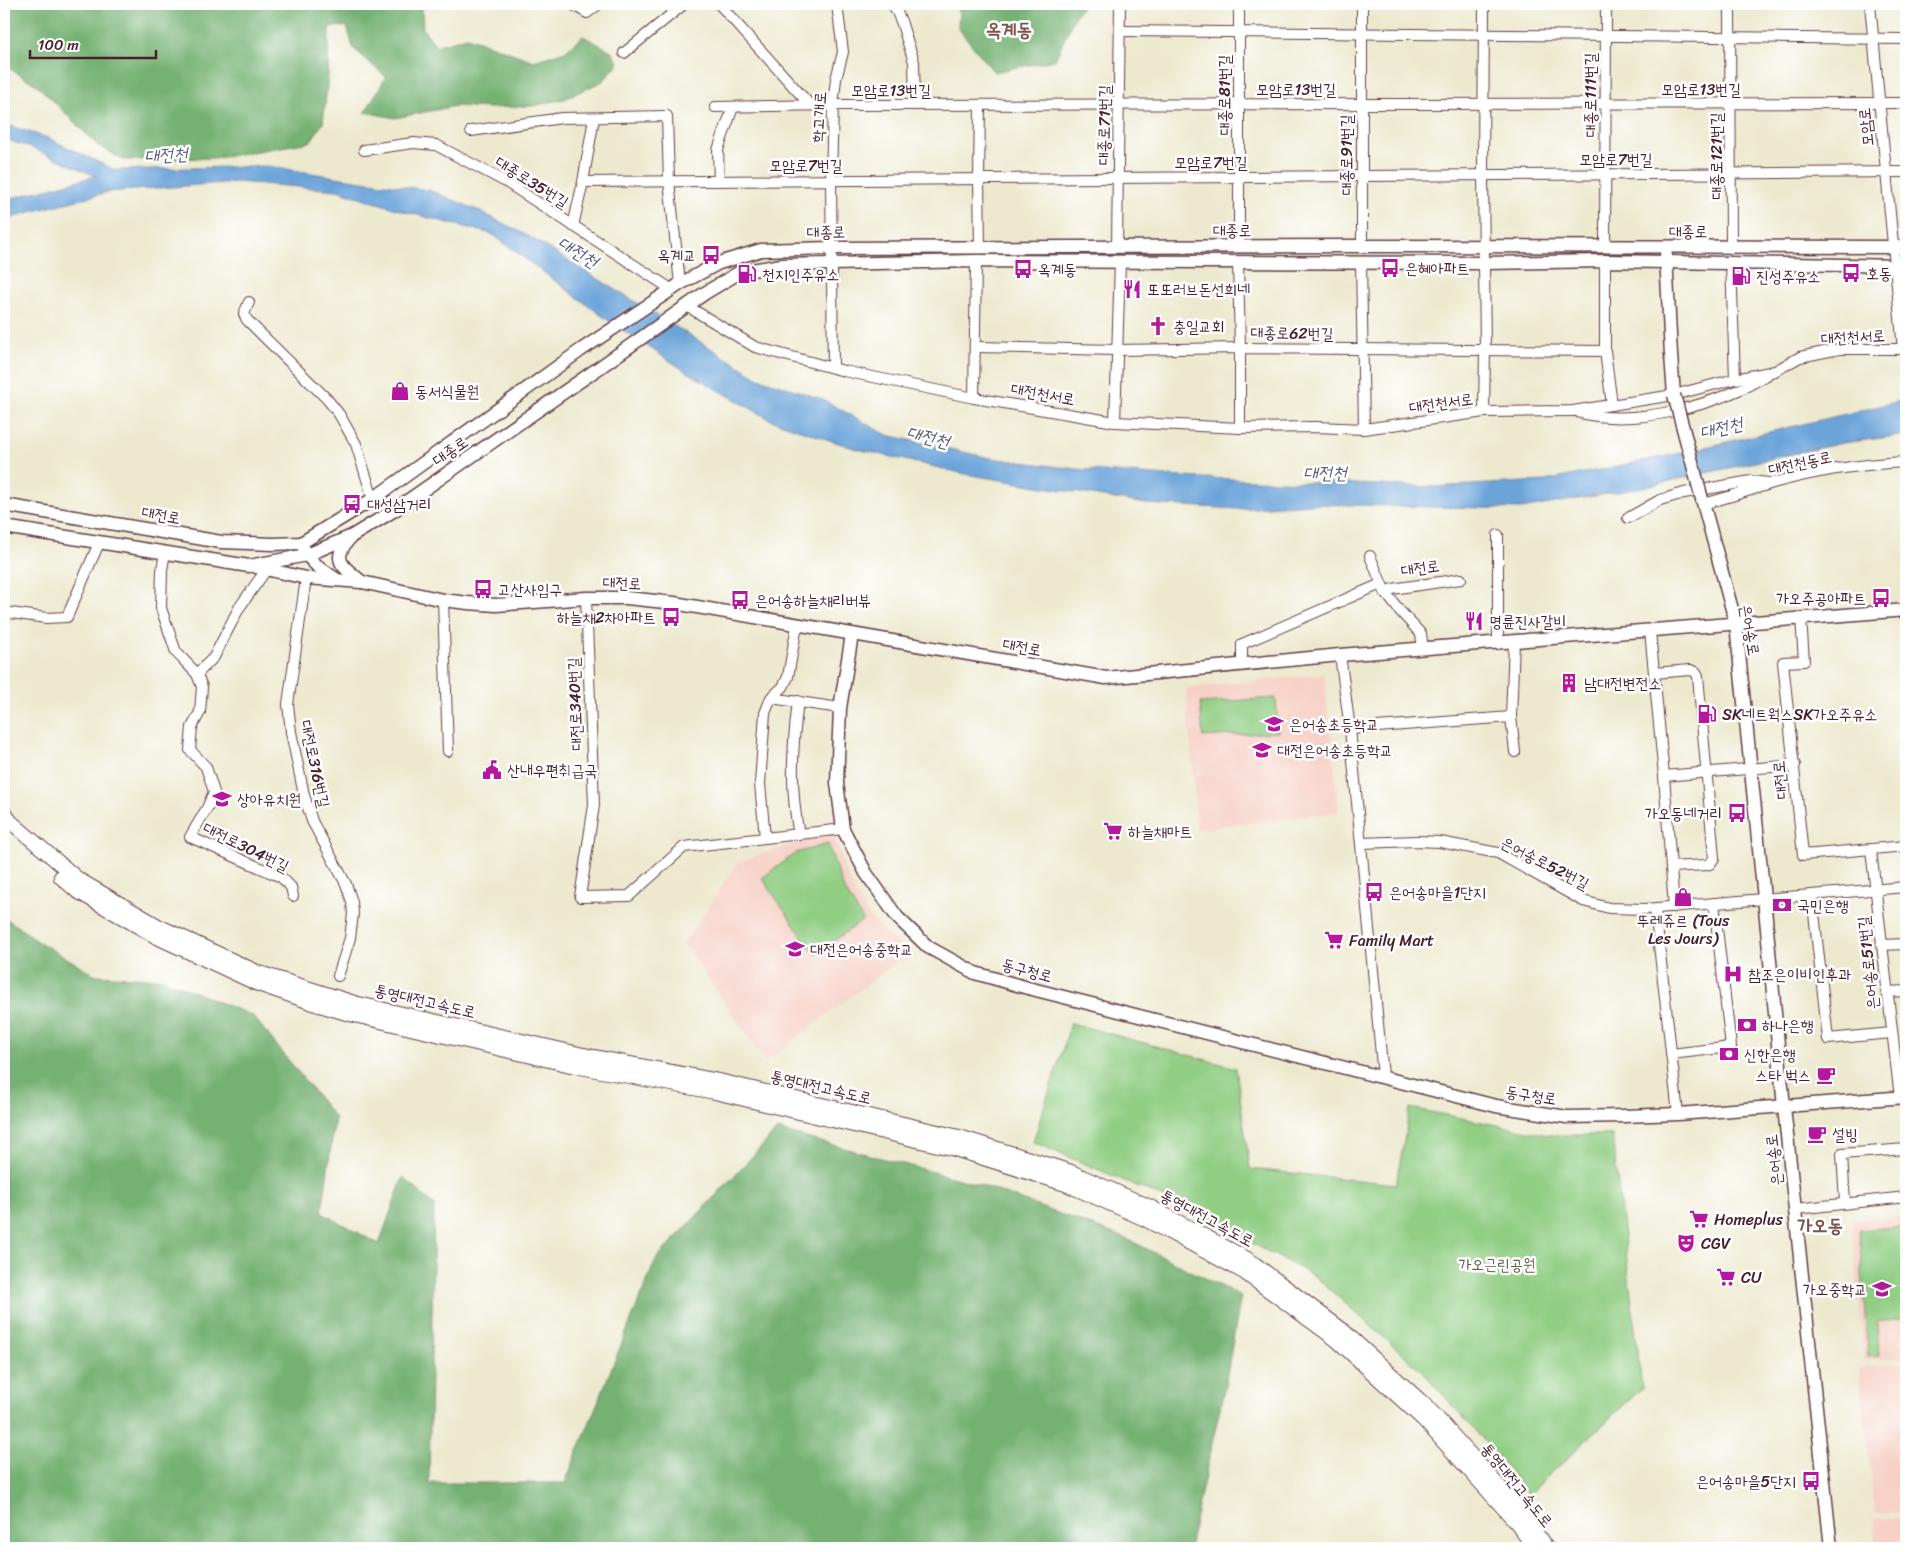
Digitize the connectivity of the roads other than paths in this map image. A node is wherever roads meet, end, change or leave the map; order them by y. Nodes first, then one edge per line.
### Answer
1 (572, 4) edge
2 (599, 4) edge
3 (684, 4) edge
4 (719, 4) edge
5 (837, 4) edge
6 (892, 4) edge
7 (1120, 4) edge
8 (1240, 4) edge
9 (1362, 4) edge
10 (1484, 4) edge
11 (1606, 4) edge
12 (1730, 4) edge
13 (1870, 4) edge
14 (1120, 31) junction
15 (1239, 32) junction
16 (1362, 34) junction
17 (1484, 35) junction
18 (1606, 36) junction
19 (1730, 38) junction
20 (1872, 39) junction
21 (1906, 39) edge
22 (624, 53) dead end
23 (1878, 103) junction
24 (1906, 103) edge
25 (1239, 104) junction
26 (1362, 104) junction
27 (1484, 104) junction
28 (1605, 104) junction
29 (1730, 104) junction
30 (810, 105) junction
31 (833, 105) junction
32 (915, 105) junction
33 (980, 105) junction
34 (1119, 105) junction
35 (715, 107) dead end
36 (733, 107) junction
37 (594, 118) junction
38 (471, 132) dead end
39 (364, 150) dead end
40 (1886, 172) junction
41 (1906, 172) edge
42 (1731, 173) junction
43 (1604, 174) junction
44 (1483, 175) junction
45 (1361, 176) junction
46 (1238, 177) junction
47 (1118, 178) junction
48 (978, 179) junction
49 (831, 180) junction
50 (669, 181) junction
51 (719, 181) junction
52 (583, 182) junction
53 (573, 226) junction
54 (1240, 246) junction
55 (1362, 246) junction
56 (1117, 247) junction
57 (1485, 247) junction
58 (1605, 247) junction
59 (1666, 247) junction
60 (1892, 247) junction
61 (1906, 247) edge
62 (831, 248) junction
63 (980, 248) junction
64 (1731, 248) junction
65 (976, 261) junction
66 (1605, 261) junction
67 (1120, 262) junction
68 (1238, 262) junction
69 (1361, 262) junction
70 (1666, 262) junction
71 (1731, 262) junction
72 (1484, 263) junction
73 (832, 264) junction
74 (1900, 266) edge
75 (675, 286) junction
76 (248, 302) dead end
77 (686, 306) junction
78 (976, 347) junction
79 (1240, 348) junction
80 (1362, 349) junction
81 (1905, 349) edge
82 (1118, 350) junction
83 (1485, 350) junction
84 (1605, 351) junction
85 (833, 368) junction
86 (1775, 371) junction
87 (1735, 379) junction
88 (1674, 395) junction
89 (974, 398) junction
90 (1612, 405) junction
91 (1573, 411) junction
92 (1484, 412) junction
93 (1115, 422) junction
94 (1240, 428) junction
95 (1364, 430) junction
96 (1906, 462) edge
97 (1774, 483) junction
98 (373, 499) junction
99 (1703, 502) junction
100 (4, 505) edge
101 (1628, 518) dead end
102 (4, 527) edge
103 (1498, 535) dead end
104 (352, 536) junction
105 (300, 542) junction
106 (99, 543) junction
107 (165, 552) junction
108 (307, 556) junction
109 (1370, 556) dead end
110 (249, 566) junction
111 (266, 570) junction
112 (306, 578) junction
113 (1461, 579) dead end
114 (339, 581) junction
115 (362, 582) junction
116 (1383, 588) junction
117 (586, 598) junction
118 (443, 600) junction
119 (1906, 610) edge
120 (4, 612) edge
121 (1801, 618) junction
122 (1736, 624) junction
123 (797, 626) junction
124 (1650, 630) junction
125 (852, 635) junction
126 (1514, 642) junction
127 (1498, 644) junction
128 (1423, 649) junction
129 (1340, 656) junction
130 (1242, 665) junction
131 (1654, 673) junction
132 (197, 674) junction
133 (770, 698) junction
134 (798, 702) junction
135 (840, 708) junction
136 (1511, 717) junction
137 (1350, 729) junction
138 (448, 751) dead end
139 (1515, 752) dead end
140 (1795, 765) junction
141 (1751, 768) junction
142 (1708, 772) junction
143 (1664, 776) junction
144 (4, 813) edge
145 (4, 827) edge
146 (843, 829) junction
147 (799, 835) junction
148 (765, 838) junction
149 (1361, 844) junction
150 (1906, 846) edge
151 (1871, 850) junction
152 (1671, 867) junction
153 (1906, 887) edge
154 (1875, 889) junction
155 (1812, 894) junction
156 (293, 896) dead end
157 (1764, 898) junction
158 (1714, 903) junction
159 (1674, 907) junction
160 (1655, 909) junction
161 (1906, 944) edge
162 (1881, 945) junction
163 (338, 976) dead end
164 (1906, 991) edge
165 (1886, 992) junction
166 (315, 998) junction
167 (1891, 1033) junction
168 (1671, 1054) junction
169 (1383, 1076) junction
170 (1903, 1097) edge
171 (1784, 1107) junction
172 (1678, 1114) junction
173 (1906, 1149) edge
174 (1906, 1197) edge
175 (1845, 1202) junction
176 (1796, 1209) junction
177 (1522, 1521) junction
178 (1534, 1548) edge
179 (1546, 1548) edge
180 (1831, 1548) edge

1 - 2 street
3 - 22 street
4 - 30 street
5 - 31 street, 학고개로
6 - 32 street
7 - 14 street, 대종로71번길
8 - 15 street, 대종로81번길
9 - 16 street, 대종로91번길
10 - 17 street
11 - 18 street, 대종로111번길
12 - 19 street, 대종로121번길
13 - 20 street, 모암로
14 - 15 street
14 - 34 street, 대종로71번길
15 - 16 street
15 - 25 street, 대종로81번길
16 - 17 street
16 - 26 street, 대종로91번길
17 - 18 street
17 - 27 street
18 - 19 street
18 - 28 street, 대종로111번길
19 - 20 street
19 - 29 street, 대종로121번길
20 - 21 street
20 - 23 street, 모암로
23 - 24 street, 모암로13번길
23 - 29 street, 모암로13번길
23 - 40 street, 모암로
25 - 26 street, 모암로13번길
25 - 34 street, 모암로13번길
25 - 46 street, 대종로81번길
26 - 27 street, 모암로13번길
26 - 45 street, 대종로91번길
27 - 28 street, 모암로13번길
27 - 44 street
28 - 29 street, 모암로13번길
28 - 43 street, 대종로111번길
29 - 42 street, 대종로121번길
30 - 31 street, 모암로13번길
30 - 36 street, 모암로13번길
31 - 32 street, 모암로13번길
31 - 49 street, 학고개로
32 - 33 street, 모암로13번길
33 - 34 street, 모암로13번길
33 - 48 street
34 - 47 street, 대종로71번길
35 - 36 street, 모암로13번길
36 - 51 street
37 - 38 street
37 - 50 street
37 - 52 street
39 - 53 street, 대종로35번길
40 - 41 street, 모암로7번길
40 - 42 street, 모암로7번길
40 - 60 street, 모암로
42 - 43 street, 모암로7번길
42 - 64 street, 대종로121번길
43 - 44 street, 모암로7번길
43 - 58 street, 대종로111번길
44 - 45 street, 모암로7번길
44 - 57 street
45 - 46 street, 모암로7번길
45 - 55 street, 대종로91번길
46 - 47 street, 모암로7번길
46 - 54 street, 대종로81번길
47 - 48 street, 모암로7번길
47 - 56 street, 대종로71번길
48 - 49 street, 모암로7번길
48 - 63 street
49 - 51 street, 모암로7번길
49 - 62 street, 학고개로
50 - 51 street, 모암로7번길
50 - 52 street, 모암로7번길
50 - 75 street
52 - 53 street
53 - 75 street, 대종로35번길
54 - 55 main road, 대종로
54 - 56 main road, 대종로
55 - 57 main road, 대종로
56 - 63 main road, 대종로
57 - 58 main road, 대종로
57 - 72 street
58 - 59 main road, 대종로
59 - 64 main road, 대종로
59 - 70 main road
60 - 61 main road, 대종로
60 - 64 main road, 대종로
60 - 74 street
62 - 63 main road, 대종로
62 - 73 street, 학고개로
62 - 75 main road, 대종로
65 - 67 main road, 대종로
65 - 73 main road, 대종로
65 - 78 street
66 - 70 main road, 대종로
66 - 72 main road, 대종로
66 - 84 street
67 - 68 main road, 대종로
67 - 82 street
68 - 69 main road, 대종로
68 - 79 street, 대종로
69 - 72 main road, 대종로
69 - 80 street
70 - 71 main road, 대종로
70 - 88 main road
71 - 74 main road, 대종로
71 - 87 street
72 - 83 street
73 - 77 main road, 대종로
73 - 85 street, 대종로
74 - 81 street
75 - 98 main road, 대종로
76 - 98 street
77 - 85 street, 대전천서로
77 - 104 main road, 대종로
78 - 82 street, 대종로62번길
78 - 89 street
79 - 80 street, 대종로62번길
79 - 82 street, 대종로62번길
79 - 94 street, 대종로
80 - 83 street, 대종로62번길
80 - 95 street
81 - 86 street, 대전천서로
82 - 93 street
83 - 84 street, 대종로62번길
83 - 92 street
84 - 90 street
85 - 89 street, 대전천서로
86 - 87 street, 대전천서로
86 - 91 street
87 - 88 street, 대전천서로
88 - 90 street, 대전천서로
88 - 99 main road, 은어송로, bridge
89 - 93 street, 대전천서로
90 - 91 street, 대전천서로
91 - 92 street, 대전천서로
92 - 95 street, 대전천서로
93 - 94 street, 대전천서로
94 - 95 street, 대전천서로
96 - 97 street, 대전천동로
97 - 99 street, 대전천동로
97 - 101 street
98 - 105 main road, 대종로
99 - 122 main road, 은어송로
100 - 105 main road, 대전로
102 - 106 main road
103 - 127 street
104 - 108 main road, 대종로
104 - 115 main road
105 - 108 main road
106 - 107 main road
106 - 120 street
107 - 110 main road
107 - 132 street
108 - 110 main road
108 - 114 main road
109 - 116 street, 대전로
110 - 111 main road, 대전로
111 - 112 main road, 대전로
111 - 132 street
112 - 114 main road, 대전로
112 - 163 street, 대전로316번길
113 - 116 street, 대전로
114 - 115 main road, 대전로
115 - 118 main road, 대전로
116 - 128 street, 대전로
116 - 130 street, 대전로
117 - 118 main road, 대전로
117 - 123 main road, 대전로
117 - 148 street, 대전로340번길
118 - 138 street
119 - 121 main road, 대전로
121 - 122 main road, 대전로
121 - 140 street, 대전로
122 - 124 main road, 대전로
122 - 141 main road, 은어송로
123 - 125 main road, 대전로
123 - 133 street
124 - 126 main road, 대전로
124 - 131 street
125 - 130 main road, 대전로
125 - 135 main road, 동구청로
126 - 127 main road, 대전로
126 - 136 street
127 - 128 main road, 대전로
128 - 129 main road, 대전로
129 - 130 main road, 대전로
129 - 137 street
131 - 142 street
131 - 143 street
132 - 156 street, 대전로304번길
133 - 134 street
133 - 148 street
134 - 135 street
134 - 147 street
135 - 146 main road, 동구청로
136 - 137 street
136 - 139 street
137 - 149 street
140 - 141 street
140 - 151 street, 대전로
141 - 142 street
141 - 157 main road, 은어송로
142 - 143 street
142 - 152 street
143 - 152 street
144 - 166 highway, 통영대전고속도로
145 - 166 highway, 통영대전고속도로
146 - 147 street
146 - 169 main road, 동구청로
147 - 148 street
149 - 160 street, 은어송로52번길
149 - 169 street
150 - 151 street, 대전로
151 - 154 street, 은어송로51번길
152 - 159 street
153 - 154 street
154 - 155 street
154 - 162 street, 은어송로51번길
155 - 157 street
155 - 167 street
157 - 158 street, 은어송로52번길
157 - 171 main road, 은어송로
158 - 159 street, 은어송로52번길
158 - 168 street
159 - 160 street, 은어송로52번길
160 - 168 street
161 - 162 street
162 - 165 street, 은어송로51번길
164 - 165 street
165 - 167 street, 은어송로51번길
166 - 177 highway, 통영대전고속도로
167 - 170 street, 은어송로51번길
168 - 172 street
169 - 172 main road, 동구청로
170 - 171 main road, 동구청로
171 - 172 main road, 동구청로
171 - 176 main road, 은어송로
173 - 175 street
174 - 175 street
175 - 176 street
176 - 180 main road, 은어송로
177 - 178 highway, 통영대전고속도로
177 - 179 highway, 통영대전고속도로

